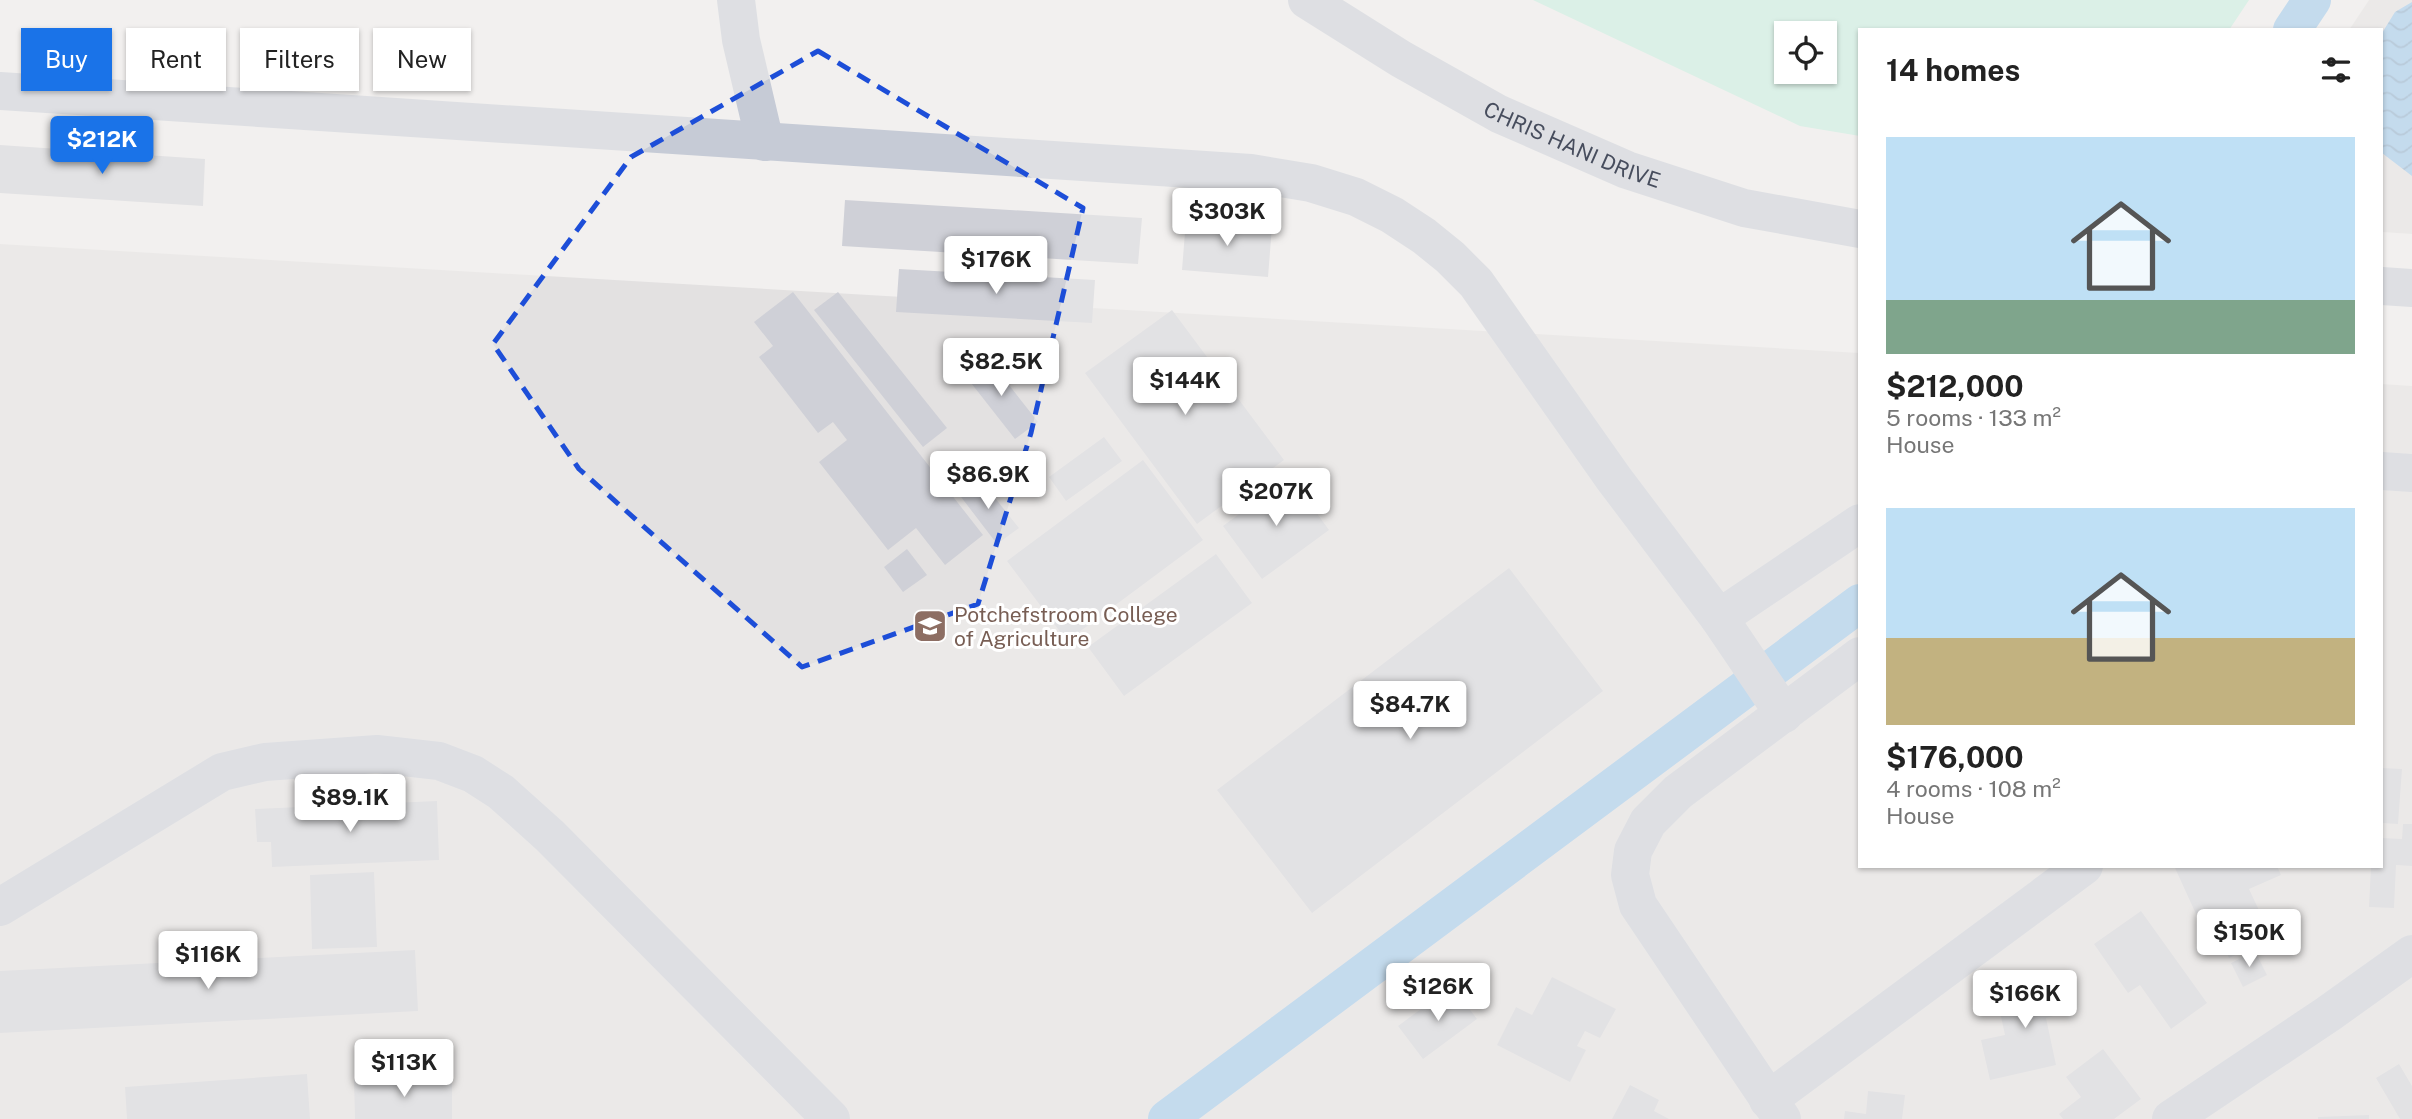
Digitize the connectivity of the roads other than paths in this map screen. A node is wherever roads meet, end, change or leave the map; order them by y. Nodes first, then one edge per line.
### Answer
1 (736, 0) edge
2 (1307, 0) edge
3 (0, 91) edge
4 (765, 142) junction
5 (1858, 229) edge
6 (2383, 286) edge
7 (2412, 289) edge
8 (2383, 471) edge
9 (2412, 473) edge
10 (1858, 524) edge
11 (1719, 618) junction
12 (1858, 657) edge
13 (1767, 690) junction
14 (2081, 868) edge
15 (0, 907) edge
16 (2412, 954) edge
17 (1775, 1110) edge
18 (831, 1119) edge
19 (2171, 1119) edge

1 - 4 street
2 - 5 street, CHRIS HANI DRIVE
3 - 4 street
4 - 11 street
6 - 7 street
8 - 9 street
10 - 11 street
11 - 13 street
12 - 13 street
13 - 17 street
14 - 17 street
15 - 18 street
16 - 19 street

